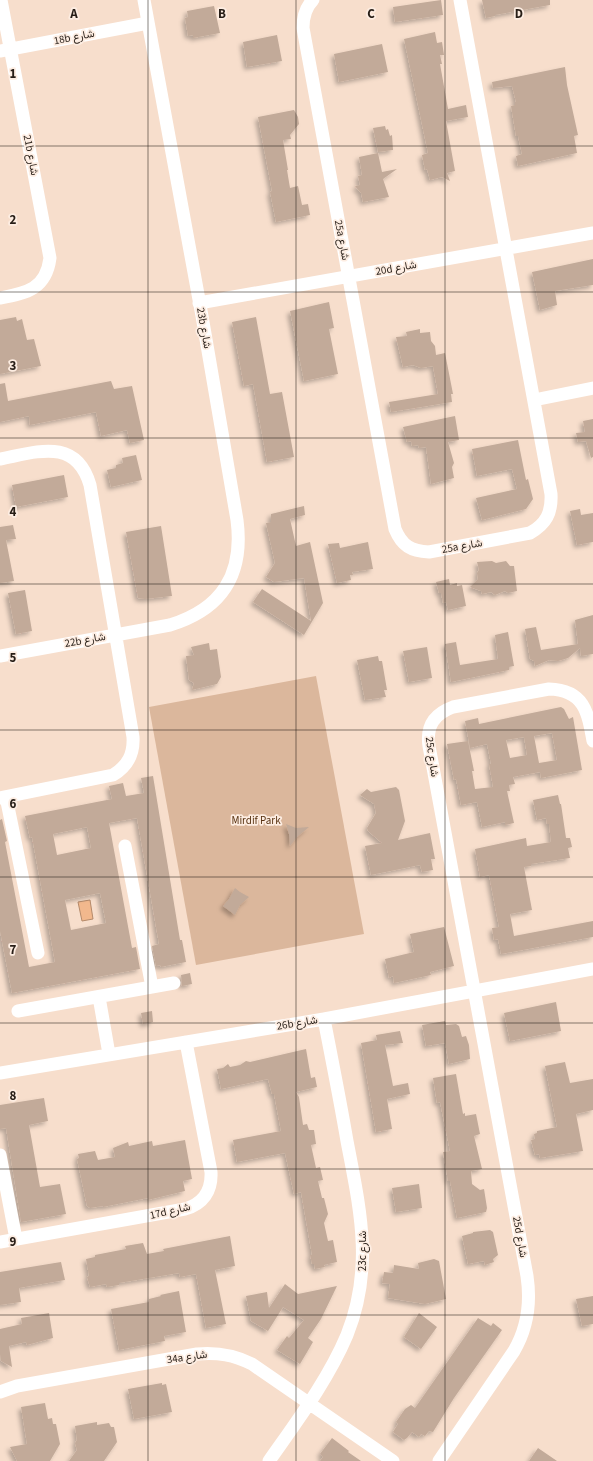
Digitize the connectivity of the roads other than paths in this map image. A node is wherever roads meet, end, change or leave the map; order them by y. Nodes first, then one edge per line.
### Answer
1 (1, 0) edge
2 (144, 0) edge
3 (313, 0) edge
4 (460, 0) edge
5 (148, 23) junction
6 (5, 51) edge
7 (593, 233) edge
8 (506, 249) junction
9 (349, 277) junction
10 (0, 298) edge
11 (199, 303) junction
12 (593, 388) edge
13 (534, 400) junction
14 (0, 459) edge
15 (170, 625) joint
16 (115, 635) junction
17 (0, 656) edge
18 (593, 741) edge
19 (3, 798) edge
20 (125, 846) dead end
21 (38, 953) dead end
22 (593, 969) edge
23 (174, 983) dead end
24 (152, 988) junction
25 (475, 990) junction
26 (99, 997) junction
27 (18, 1011) dead end
28 (324, 1019) junction
29 (186, 1042) junction
30 (110, 1054) junction
31 (0, 1074) edge
32 (0, 1155) edge
33 (16, 1239) junction
34 (0, 1242) edge
35 (0, 1392) edge
36 (309, 1403) junction
37 (269, 1461) edge
38 (393, 1461) edge
39 (439, 1461) edge

1 - 6 street, 21b شارع
2 - 5 street, 23b شارع
3 - 9 street, 25a شارع
4 - 8 street, 25a شارع
5 - 6 street, 18b شارع
5 - 11 street, 23b شارع
6 - 10 street, 21b شارع
7 - 8 street, 20d شارع
8 - 9 street, 20d شارع
8 - 13 street, 25a شارع
9 - 11 street, 20d شارع
9 - 13 street, 25a شارع
11 - 15 street, 23b شارع
12 - 13 street
14 - 16 street
15 - 16 street, 22b شارع
16 - 17 street, 22b شارع
16 - 19 street
18 - 25 street, 25c شارع
19 - 21 street
20 - 24 street
22 - 25 street, 26b شارع
23 - 24 street
24 - 26 street
25 - 28 street, 26b شارع
25 - 39 street, 25d شارع
26 - 27 street
26 - 30 street
28 - 29 street, 26b شارع
28 - 36 street, 23c شارع
29 - 30 street, 26b شارع
29 - 33 street, 17d شارع
30 - 31 street, 26b شارع
32 - 33 street
33 - 34 street, 17d شارع
35 - 36 street, 34a شارع
36 - 37 street, 23c شارع
36 - 38 street, 34a شارع

